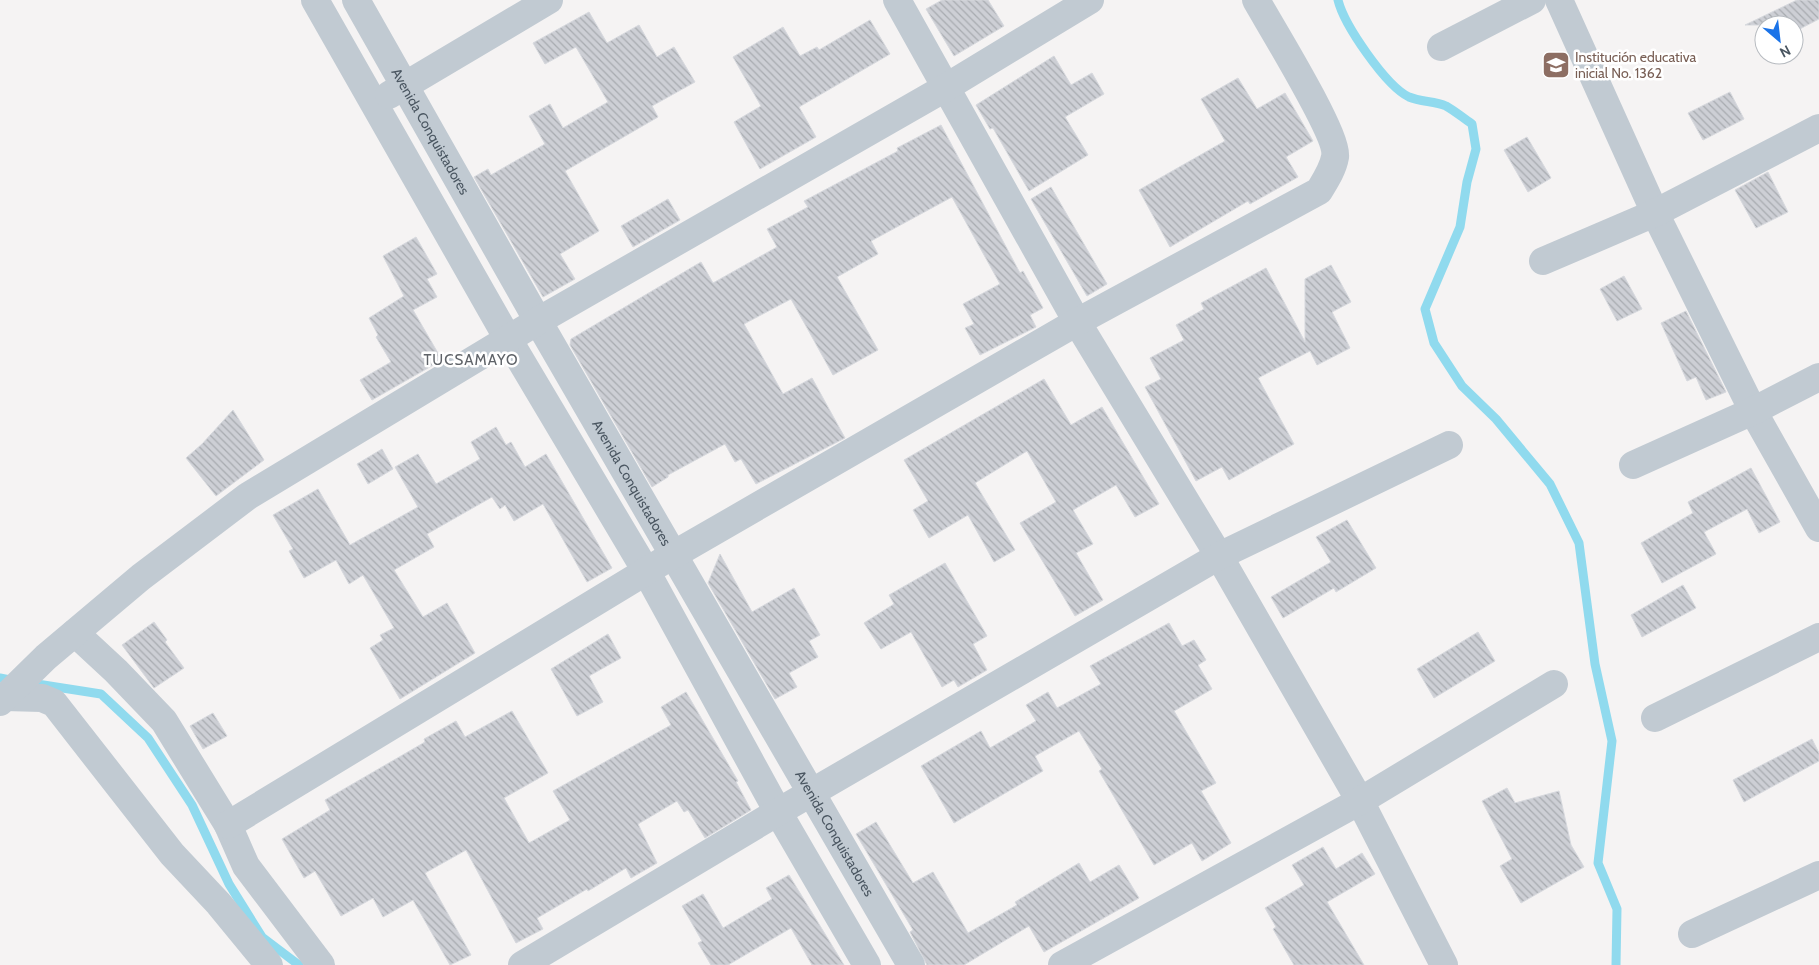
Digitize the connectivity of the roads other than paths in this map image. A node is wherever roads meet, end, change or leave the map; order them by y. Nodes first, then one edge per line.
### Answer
1 (315, 0) edge
2 (356, 0) edge
3 (549, 0) edge
4 (897, 0) edge
5 (1090, 0) edge
6 (1256, 0) edge
7 (1532, 0) edge
8 (1559, 0) edge
9 (1441, 47) dead end
10 (406, 86) junction
11 (945, 88) junction
12 (374, 104) junction
13 (1819, 128) edge
14 (1655, 213) junction
15 (1543, 261) dead end
16 (538, 321) junction
17 (1077, 322) junction
18 (508, 339) junction
19 (1819, 377) edge
20 (1753, 410) junction
21 (1448, 445) dead end
22 (1633, 465) dead end
23 (1819, 528) edge
24 (673, 556) junction
25 (1219, 556) junction
26 (646, 572) junction
27 (76, 633) junction
28 (1819, 638) edge
29 (1554, 684) dead end
30 (5, 697) edge
31 (1655, 718) dead end
32 (813, 792) junction
33 (1360, 801) junction
34 (778, 812) junction
35 (228, 825) junction
36 (1819, 875) edge
37 (1692, 934) dead end
38 (269, 965) edge
39 (321, 965) edge
40 (522, 965) edge
41 (868, 965) edge
42 (911, 965) edge
43 (1062, 965) edge
44 (1444, 965) edge

1 - 12 street
2 - 10 street, Avenida Conquistadores
3 - 10 street
4 - 11 street
5 - 11 street
6 - 17 street
7 - 9 street
8 - 14 street
10 - 12 street
10 - 16 street, Avenida Conquistadores
11 - 16 street
11 - 17 street
12 - 18 street
13 - 14 street
14 - 15 street
14 - 20 street
16 - 18 street
16 - 24 street, Avenida Conquistadores
17 - 24 street
17 - 25 street
18 - 26 street
18 - 27 street
19 - 20 street
20 - 22 street
20 - 23 street
21 - 25 street
24 - 26 street
24 - 32 street, Avenida Conquistadores
25 - 32 street
25 - 33 street
26 - 34 street
26 - 35 street
27 - 30 street
27 - 35 street
28 - 31 street
29 - 33 street
30 - 38 street
32 - 34 street
32 - 42 street, Avenida Conquistadores
33 - 43 street
33 - 44 street
34 - 40 street
34 - 41 street
35 - 39 street
36 - 37 street

